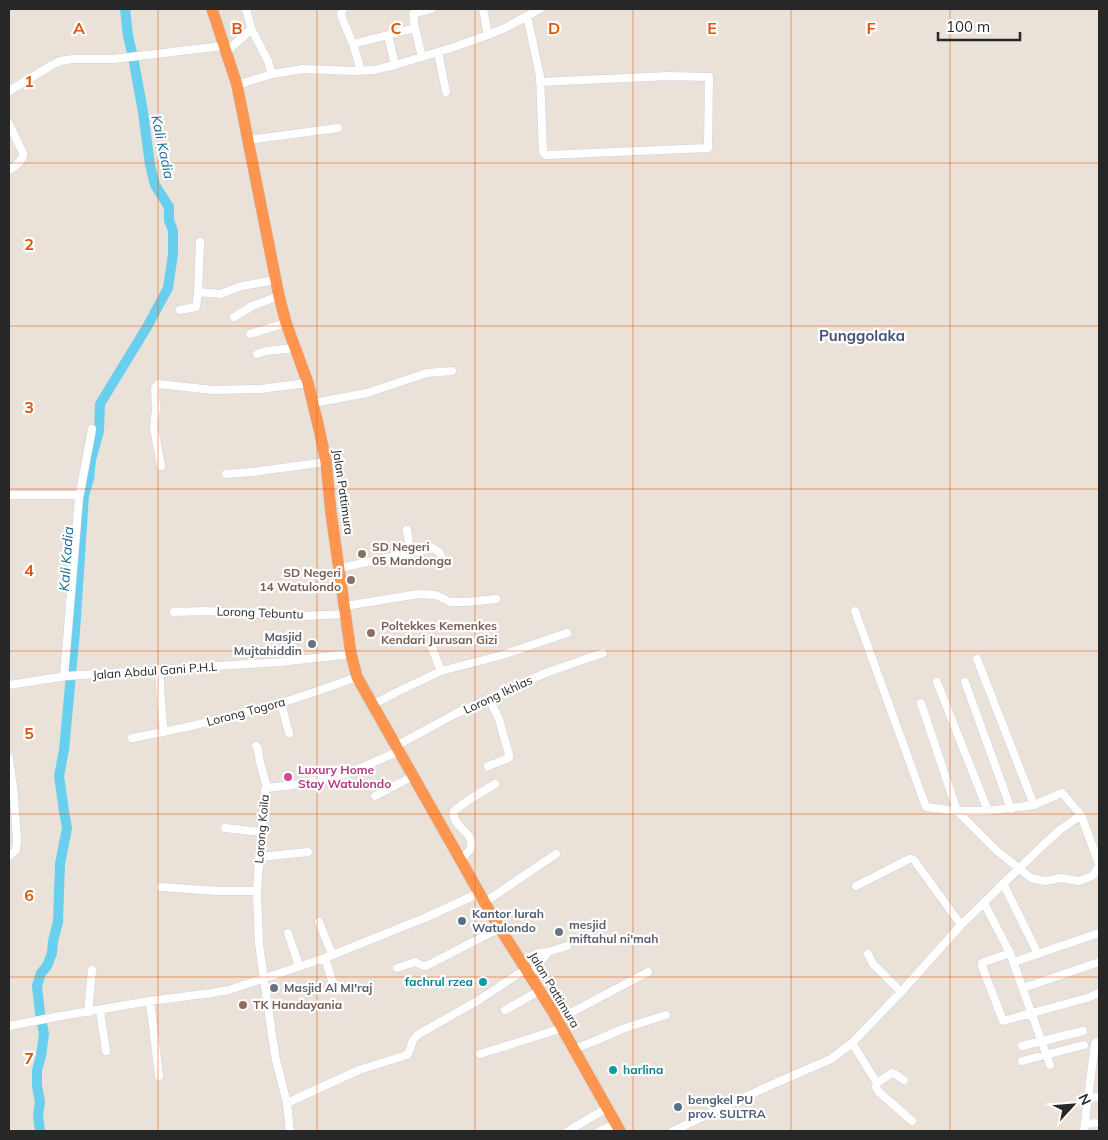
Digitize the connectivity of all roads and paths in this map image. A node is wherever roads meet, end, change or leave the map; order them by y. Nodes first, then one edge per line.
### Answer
1 (212, 9) edge
2 (246, 9) edge
3 (343, 9) edge
4 (431, 9) edge
5 (483, 9) edge
6 (540, 9) edge
7 (527, 16) junction
8 (251, 28) junction
9 (415, 28) junction
10 (388, 35) junction
11 (488, 35) junction
12 (357, 42) dead end
13 (224, 49) junction
14 (438, 52) junction
15 (422, 57) junction
16 (395, 66) junction
17 (361, 70) junction
18 (272, 74) junction
19 (540, 82) junction
20 (237, 85) junction
21 (9, 91) edge
22 (446, 92) dead end
23 (9, 124) edge
24 (338, 128) dead end
25 (248, 140) junction
26 (9, 170) edge
27 (200, 242) dead end
28 (276, 280) junction
29 (198, 292) junction
30 (279, 296) junction
31 (180, 310) dead end
32 (234, 318) dead end
33 (286, 323) junction
34 (250, 334) dead end
35 (295, 348) junction
36 (257, 354) dead end
37 (452, 371) dead end
38 (308, 383) junction
39 (314, 403) junction
40 (92, 429) dead end
41 (326, 462) junction
42 (161, 466) dead end
43 (226, 474) dead end
44 (9, 495) edge
45 (79, 498) junction
46 (407, 530) dead end
47 (410, 553) junction
48 (444, 562) dead end
49 (340, 568) junction
50 (496, 599) dead end
51 (345, 610) junction
52 (855, 611) dead end
53 (174, 612) dead end
54 (567, 632) dead end
55 (431, 645) dead end
56 (604, 653) dead end
57 (351, 654) junction
58 (977, 658) dead end
59 (159, 669) junction
60 (442, 671) junction
61 (66, 676) junction
62 (357, 677) junction
63 (937, 682) dead end
64 (965, 682) dead end
65 (9, 685) edge
66 (489, 698) junction
67 (281, 703) junction
68 (921, 703) dead end
69 (372, 706) junction
70 (164, 732) junction
71 (289, 733) dead end
72 (132, 738) dead end
73 (256, 746) dead end
74 (398, 749) junction
75 (9, 758) edge
76 (488, 766) dead end
77 (413, 776) junction
78 (495, 784) dead end
79 (267, 788) junction
80 (375, 796) dead end
81 (1034, 805) junction
82 (1012, 809) junction
83 (957, 811) junction
84 (988, 811) junction
85 (1081, 814) junction
86 (225, 828) dead end
87 (261, 832) junction
88 (308, 852) dead end
89 (556, 854) dead end
90 (9, 856) edge
91 (260, 857) junction
92 (460, 860) junction
93 (1099, 866) edge
94 (1018, 869) junction
95 (1003, 883) junction
96 (856, 886) dead end
97 (161, 887) dead end
98 (257, 891) junction
99 (482, 897) junction
100 (984, 903) junction
101 (319, 922) dead end
102 (961, 925) junction
103 (500, 928) junction
104 (288, 933) dead end
105 (1099, 933) edge
106 (567, 946) dead end
107 (548, 952) junction
108 (1010, 953) junction
109 (868, 954) dead end
110 (1038, 954) junction
111 (329, 956) junction
112 (1014, 962) junction
113 (1099, 962) edge
114 (299, 966) junction
115 (397, 968) dead end
116 (526, 969) junction
117 (92, 970) dead end
118 (648, 972) dead end
119 (263, 979) junction
120 (1023, 988) junction
121 (335, 990) dead end
122 (539, 991) junction
123 (901, 992) junction
124 (1099, 993) edge
125 (150, 1001) junction
126 (100, 1010) junction
127 (505, 1010) dead end
128 (88, 1012) junction
129 (1031, 1014) junction
130 (666, 1015) dead end
131 (559, 1024) junction
132 (9, 1026) edge
133 (1083, 1031) dead end
134 (1041, 1041) junction
135 (852, 1042) junction
136 (1099, 1042) edge
137 (1084, 1045) dead end
138 (1022, 1046) dead end
139 (574, 1049) junction
140 (106, 1051) dead end
141 (480, 1054) dead end
142 (1046, 1055) junction
143 (1022, 1061) dead end
144 (1050, 1065) dead end
145 (1096, 1068) edge
146 (159, 1076) dead end
147 (904, 1080) dead end
148 (877, 1083) junction
149 (1099, 1097) edge
150 (1088, 1098) junction
151 (287, 1103) junction
152 (607, 1108) junction
153 (912, 1121) dead end
154 (1099, 1123) edge
155 (618, 1128) edge
156 (290, 1131) edge
157 (568, 1131) edge
158 (600, 1131) edge
159 (673, 1131) edge

1 - 13 highway, Jalan Pattimura
2 - 8 street
3 - 17 street
4 - 9 street
5 - 11 street
6 - 7 street
7 - 11 street
7 - 19 street
8 - 13 street
8 - 18 street
9 - 10 street
9 - 15 street
10 - 12 street
10 - 16 street
11 - 14 street
13 - 20 highway, Jalan Pattimura
13 - 21 street
14 - 15 street
14 - 22 street
15 - 16 street
16 - 17 street
17 - 18 street
18 - 20 street
19 - 19 street
20 - 25 highway, Jalan Pattimura
23 - 26 street
24 - 25 street
25 - 28 highway, Jalan Pattimura
27 - 29 street
28 - 29 street
28 - 30 highway, Jalan Pattimura
29 - 31 street
30 - 32 street
30 - 33 highway, Jalan Pattimura
33 - 34 street
33 - 35 highway, Jalan Pattimura
35 - 36 street
35 - 38 highway, Jalan Pattimura
37 - 39 street
38 - 39 highway, Jalan Pattimura
38 - 42 street
39 - 41 highway, Jalan Pattimura
40 - 45 street
41 - 43 street
41 - 49 highway, Jalan Pattimura
44 - 45 street
45 - 61 street
46 - 47 street
47 - 48 street
47 - 49 street
49 - 51 highway, Jalan Pattimura
50 - 51 street, Lorong Tebuntu
51 - 53 street, Lorong Tebuntu
51 - 57 highway, Jalan Pattimura
52 - 83 street
54 - 60 street
55 - 60 street
56 - 66 street, Lorong Ikhlas
57 - 59 street, Jalan Abdul Gani P.H.L
57 - 62 highway, Jalan Pattimura
58 - 81 street
59 - 61 street, Jalan Abdul Gani P.H.L
59 - 70 street
60 - 69 street
61 - 65 street, Jalan Abdul Gani P.H.L
62 - 67 street, Lorong Togora
62 - 69 highway, Jalan Pattimura
63 - 84 street
64 - 82 street
66 - 74 street, Lorong Ikhlas
66 - 76 street
67 - 70 street, Lorong Togora
67 - 71 street
68 - 83 street
69 - 74 highway, Jalan Pattimura
70 - 72 street, Lorong Togora
73 - 79 street
74 - 77 highway, Jalan Pattimura
74 - 79 street, Lorong Koila
75 - 90 street
77 - 80 street
77 - 92 highway, Jalan Pattimura
78 - 92 street
79 - 87 street, Lorong Koila
81 - 82 street
81 - 85 street
82 - 84 street
83 - 84 street
83 - 94 street
85 - 93 street
85 - 94 street
86 - 87 street
87 - 91 street, Lorong Koila
88 - 91 street
89 - 99 street
91 - 98 street, Lorong Koila
92 - 99 highway, Jalan Pattimura
93 - 94 street
94 - 95 street
95 - 100 street
95 - 110 street
96 - 102 street
97 - 98 street
98 - 119 street, Lorong Koila
99 - 103 highway, Jalan Pattimura
99 - 111 street
100 - 102 street
100 - 108 street
101 - 111 street
102 - 123 street
103 - 115 street
103 - 116 highway, Jalan Pattimura
104 - 114 street
105 - 110 street
106 - 107 street
107 - 116 street
107 - 116 street
108 - 112 street
108 - 129 street
109 - 123 street
110 - 112 street
111 - 114 street
111 - 121 street
112 - 120 street
113 - 120 street
114 - 119 street
116 - 122 highway, Jalan Pattimura
116 - 151 street
117 - 128 street
118 - 131 street
119 - 125 street
119 - 151 street, Lorong Koila
120 - 129 street
122 - 127 street
122 - 131 highway, Jalan Pattimura
123 - 135 street
124 - 129 street
125 - 126 street
125 - 146 street
126 - 128 street
126 - 140 street
128 - 132 street
129 - 134 street
130 - 139 street
131 - 139 highway, Jalan Pattimura
131 - 141 street
133 - 134 street
134 - 138 street
134 - 142 street
135 - 148 street
135 - 159 street
136 - 145 street
137 - 142 street
139 - 152 highway, Jalan Pattimura
142 - 143 street
142 - 144 street
145 - 150 street
147 - 148 street
148 - 153 street
149 - 150 street
150 - 154 street
151 - 156 street, Lorong Koila
152 - 155 highway, Jalan Pattimura
152 - 157 street
155 - 158 street

